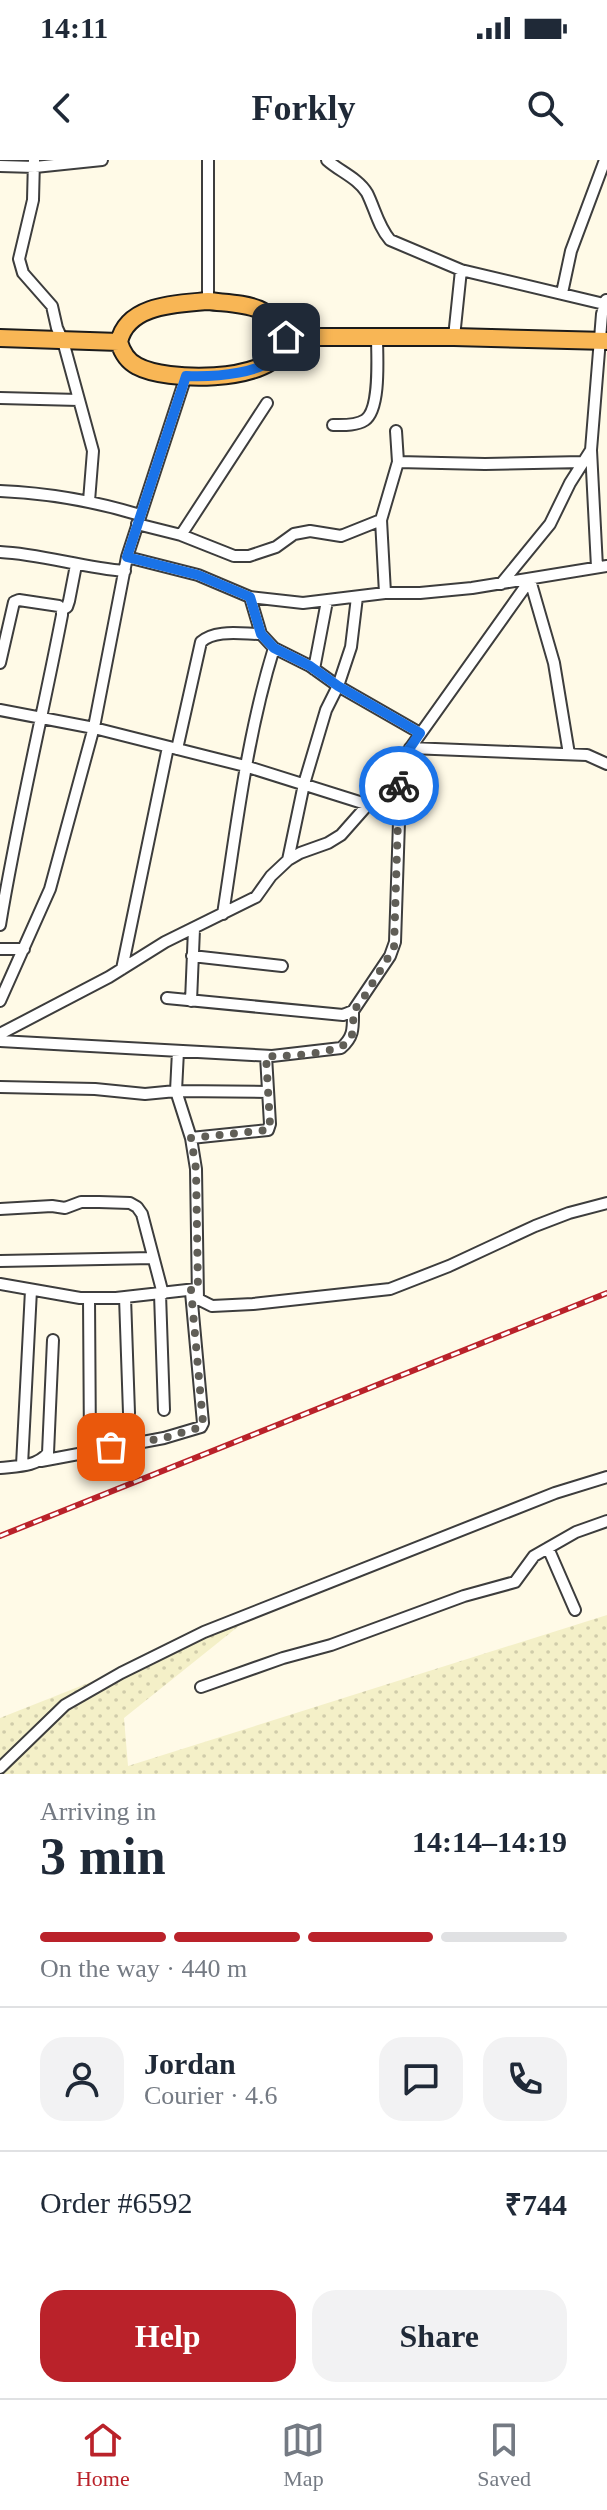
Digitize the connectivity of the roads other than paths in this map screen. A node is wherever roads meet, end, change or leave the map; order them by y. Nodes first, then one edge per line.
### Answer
1 (102, 160) edge
2 (208, 160) edge
3 (327, 160) edge
4 (605, 160) edge
5 (35, 163) edge
6 (0, 166) edge
7 (461, 270) junction
8 (562, 293) junction
9 (208, 301) junction
10 (606, 301) edge
11 (286, 337) junction
12 (377, 337) junction
13 (454, 337) junction
14 (0, 338) edge
15 (63, 341) junction
16 (603, 341) edge
17 (119, 342) junction
18 (186, 376) junction
19 (0, 398) edge
20 (79, 400) junction
21 (267, 403) dead end
22 (333, 425) dead end
23 (396, 431) dead end
24 (591, 450) junction
25 (398, 462) junction
26 (583, 462) junction
27 (0, 491) edge
28 (89, 501) junction
29 (138, 520) junction
30 (381, 520) junction
31 (181, 535) junction
32 (0, 552) edge
33 (127, 557) junction
34 (76, 565) junction
35 (602, 566) edge
36 (125, 571) junction
37 (530, 580) junction
38 (501, 584) junction
39 (385, 593) junction
40 (250, 597) junction
41 (357, 597) junction
42 (327, 601) junction
43 (62, 610) junction
44 (261, 634) junction
45 (274, 648) junction
46 (0, 663) edge
47 (314, 669) junction
48 (338, 686) junction
49 (0, 710) edge
50 (42, 718) junction
51 (94, 728) junction
52 (420, 733) junction
53 (173, 748) junction
54 (410, 748) junction
55 (569, 754) junction
56 (401, 761) junction
57 (607, 764) edge
58 (245, 766) junction
59 (304, 784) junction
60 (369, 805) junction
61 (288, 860) junction
62 (2, 900) edge
63 (223, 914) junction
64 (0, 925) edge
65 (194, 929) junction
66 (0, 949) edge
67 (24, 949) junction
68 (192, 956) junction
69 (282, 966) dead end
70 (122, 969) junction
71 (167, 998) dead end
72 (0, 1001) edge
73 (191, 1001) junction
74 (353, 1011) junction
75 (0, 1034) edge
76 (0, 1041) edge
77 (178, 1051) junction
78 (266, 1056) junction
79 (0, 1087) edge
80 (176, 1091) junction
81 (268, 1092) junction
82 (191, 1138) junction
83 (607, 1203) edge
84 (0, 1209) edge
85 (153, 1258) junction
86 (0, 1261) edge
87 (0, 1284) edge
88 (31, 1290) junction
89 (195, 1290) junction
90 (162, 1294) junction
91 (125, 1297) junction
92 (89, 1298) junction
93 (53, 1340) dead end
94 (164, 1410) dead end
95 (129, 1413) dead end
96 (90, 1450) junction
97 (41, 1461) junction
98 (22, 1465) junction
99 (0, 1468) edge
100 (607, 1477) edge
101 (607, 1521) edge
102 (548, 1548) junction
103 (575, 1610) dead end
104 (201, 1687) dead end
105 (0, 1768) edge

1 - 5 street
2 - 9 street
3 - 7 street
4 - 8 street
5 - 6 street
5 - 15 street
7 - 8 street
7 - 13 street
8 - 10 street
9 - 11 highway
9 - 17 highway
10 - 16 street
11 - 12 highway
11 - 18 highway
12 - 13 highway
12 - 22 street
13 - 16 highway
14 - 15 highway
15 - 17 highway
15 - 20 street
16 - 24 street
17 - 18 highway
18 - 29 street
19 - 20 street
20 - 28 street
21 - 31 street
23 - 25 street
24 - 26 street
24 - 35 street
25 - 26 street
25 - 30 street
26 - 38 street
27 - 28 street
28 - 29 street
29 - 31 street
29 - 33 street
30 - 31 street
30 - 39 street
32 - 34 street
33 - 36 street
33 - 40 street
34 - 36 street
34 - 43 street
35 - 37 street
36 - 51 street
37 - 38 street
37 - 52 street
37 - 55 street
38 - 39 street
39 - 41 street
40 - 42 street
40 - 44 street
41 - 42 street
41 - 48 street
42 - 47 street
43 - 46 street
43 - 50 street
44 - 45 street
44 - 53 street
45 - 47 street
45 - 58 street
47 - 48 street
48 - 52 street
48 - 59 street
49 - 50 street
50 - 51 street
50 - 62 street
51 - 53 street
51 - 67 street
52 - 54 street
53 - 58 street
53 - 70 street
54 - 55 street
54 - 56 street
55 - 57 street
56 - 60 street
56 - 74 street
58 - 59 street
58 - 63 street
59 - 60 street
59 - 61 street
60 - 61 street
61 - 63 street
62 - 64 street
63 - 65 street
65 - 68 street
65 - 70 street
66 - 67 street
67 - 72 street
68 - 69 street
68 - 73 street
70 - 75 street
71 - 73 street
73 - 74 street
74 - 78 street
76 - 77 street
77 - 78 street
77 - 80 street
78 - 81 street
79 - 80 street
80 - 81 street
80 - 82 street
81 - 82 street
82 - 89 street
83 - 89 street
84 - 85 street
85 - 86 street
85 - 90 street
87 - 88 street
88 - 92 street
88 - 98 street
89 - 90 street
89 - 96 street
90 - 91 street
90 - 94 street
91 - 92 street
91 - 95 street
92 - 96 street
93 - 97 street
96 - 97 street
97 - 98 street
98 - 99 street
100 - 105 street
101 - 102 street
102 - 103 street
102 - 104 street

